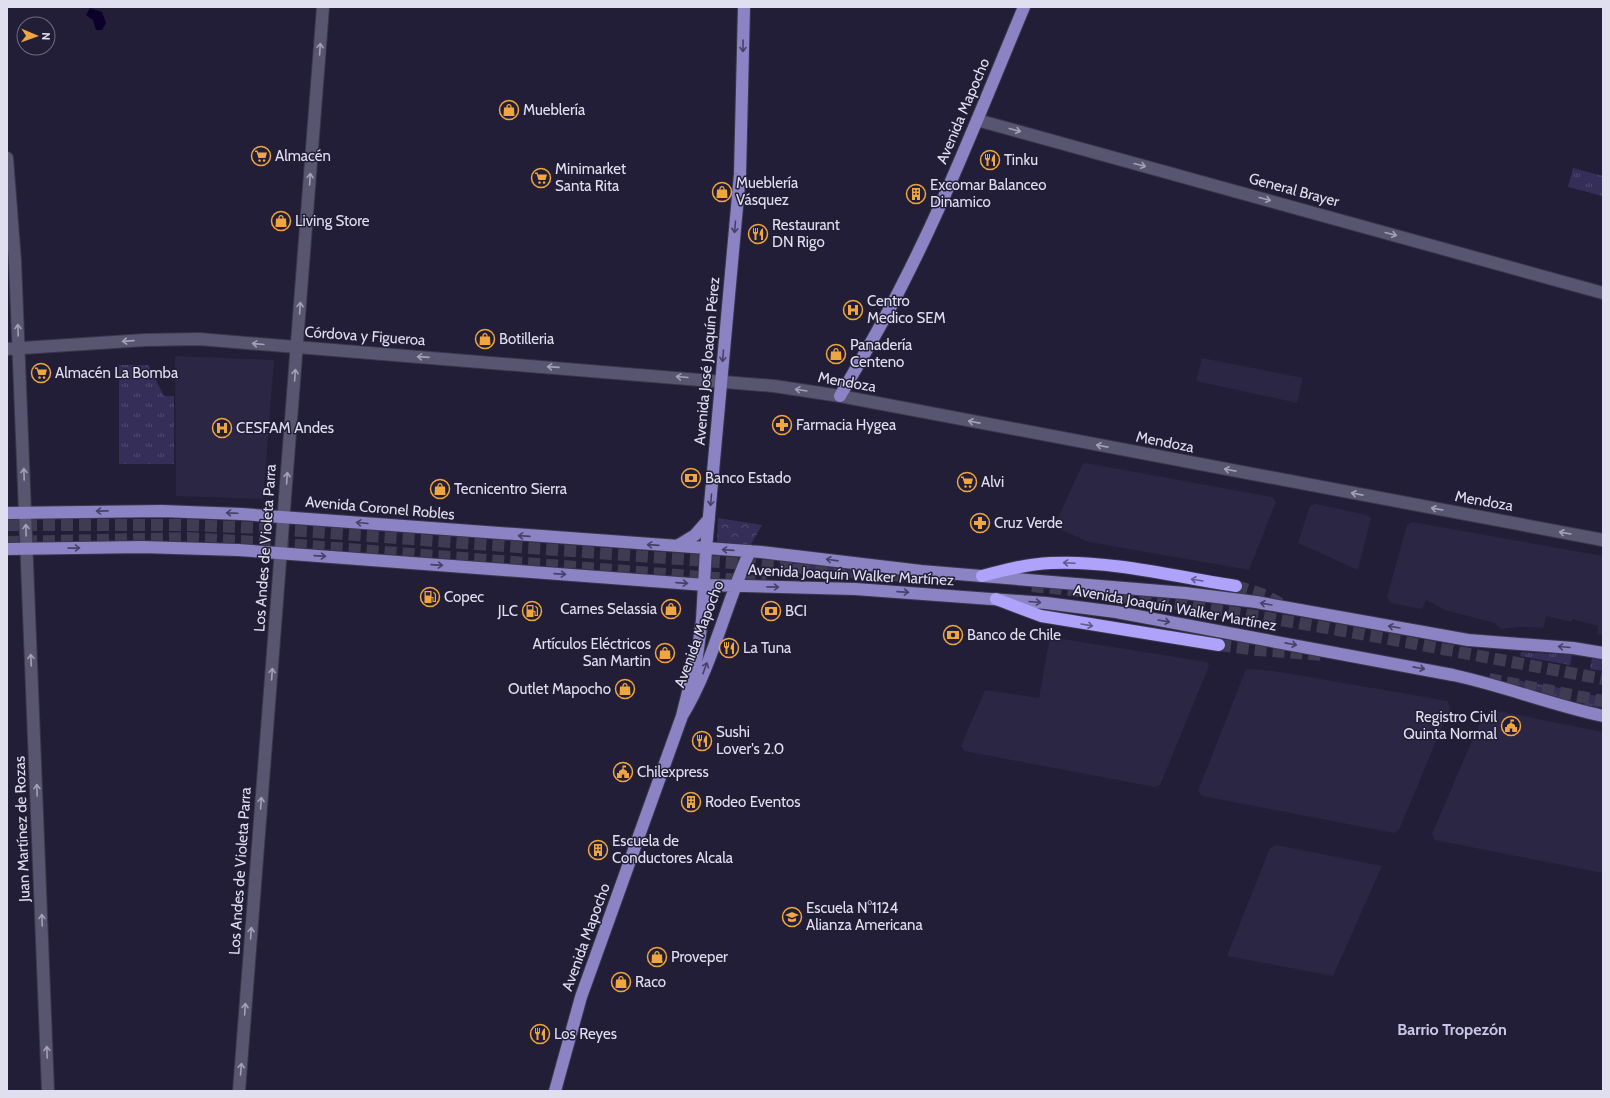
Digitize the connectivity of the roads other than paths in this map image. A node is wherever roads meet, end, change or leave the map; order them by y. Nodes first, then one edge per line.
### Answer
1 (323, 7) edge
2 (744, 7) edge
3 (1024, 7) edge
4 (977, 120) junction
5 (7, 158) edge
6 (1603, 293) edge
7 (297, 347) junction
8 (13, 348) edge
9 (721, 380) junction
10 (840, 396) junction
11 (25, 512) junction
12 (7, 513) edge
13 (284, 517) junction
14 (709, 519) junction
15 (1603, 540) edge
16 (677, 546) junction
17 (26, 548) junction
18 (7, 549) edge
19 (706, 549) junction
20 (750, 552) junction
21 (281, 553) junction
22 (982, 576) junction
23 (705, 585) junction
24 (734, 586) junction
25 (1236, 586) tunnel mouth
26 (996, 599) junction
27 (1219, 645) tunnel mouth
28 (1603, 652) edge
29 (682, 716) junction
30 (1603, 716) edge
31 (48, 1091) edge
32 (239, 1091) edge
33 (555, 1091) edge

7 -> 1 street, Los Andes de Violeta Parra
2 -> 9 main road, Avenida José Joaquín Pérez
3 - 4 main road, Avenida Mapocho
4 -> 6 street, General Brayer
4 - 10 main road, Avenida Mapocho
8 -> 5 street, Juan Martínez de Rozas
7 -> 8 street, Córdova y Figueroa
9 -> 7 street, Córdova y Figueroa
13 -> 7 street, Los Andes de Violeta Parra
11 -> 8 street, Juan Martínez de Rozas
10 -> 9 street, Mendoza
9 -> 14 main road, Avenida José Joaquín Pérez
15 -> 10 street, Mendoza
11 - 12 main road, Avenida Coronel Robles
13 -> 11 main road, Avenida Coronel Robles
17 -> 11 street, Juan Martínez de Rozas
16 -> 13 main road, Avenida Coronel Robles
13 - 21 street, Los Andes de Violeta Parra
14 - 16 main road
14 - 19 main road, Avenida José Joaquín Pérez
16 - 19 main road, Avenida Coronel Robles
17 - 18 main road
17 -> 21 main road
31 -> 17 street, Juan Martínez de Rozas
20 -> 19 main road, Avenida Coronel Robles
19 - 23 main road, Avenida José Joaquín Pérez
22 -> 20 main road, Avenida Joaquín Walker Martínez
20 - 24 main road, Avenida Mapocho
21 -> 23 main road
32 -> 21 street, Los Andes de Violeta Parra
25 -> 22 highway
28 -> 22 main road, Avenida Joaquín Walker Martínez
23 - 24 main road
23 - 29 main road, Avenida José Joaquín Pérez
24 -> 26 main road, Avenida Joaquín Walker Martínez
29 -> 24 main road, Avenida Mapocho
26 -> 27 highway
26 -> 30 main road, Avenida Joaquín Walker Martínez
29 - 33 main road, Avenida Mapocho

